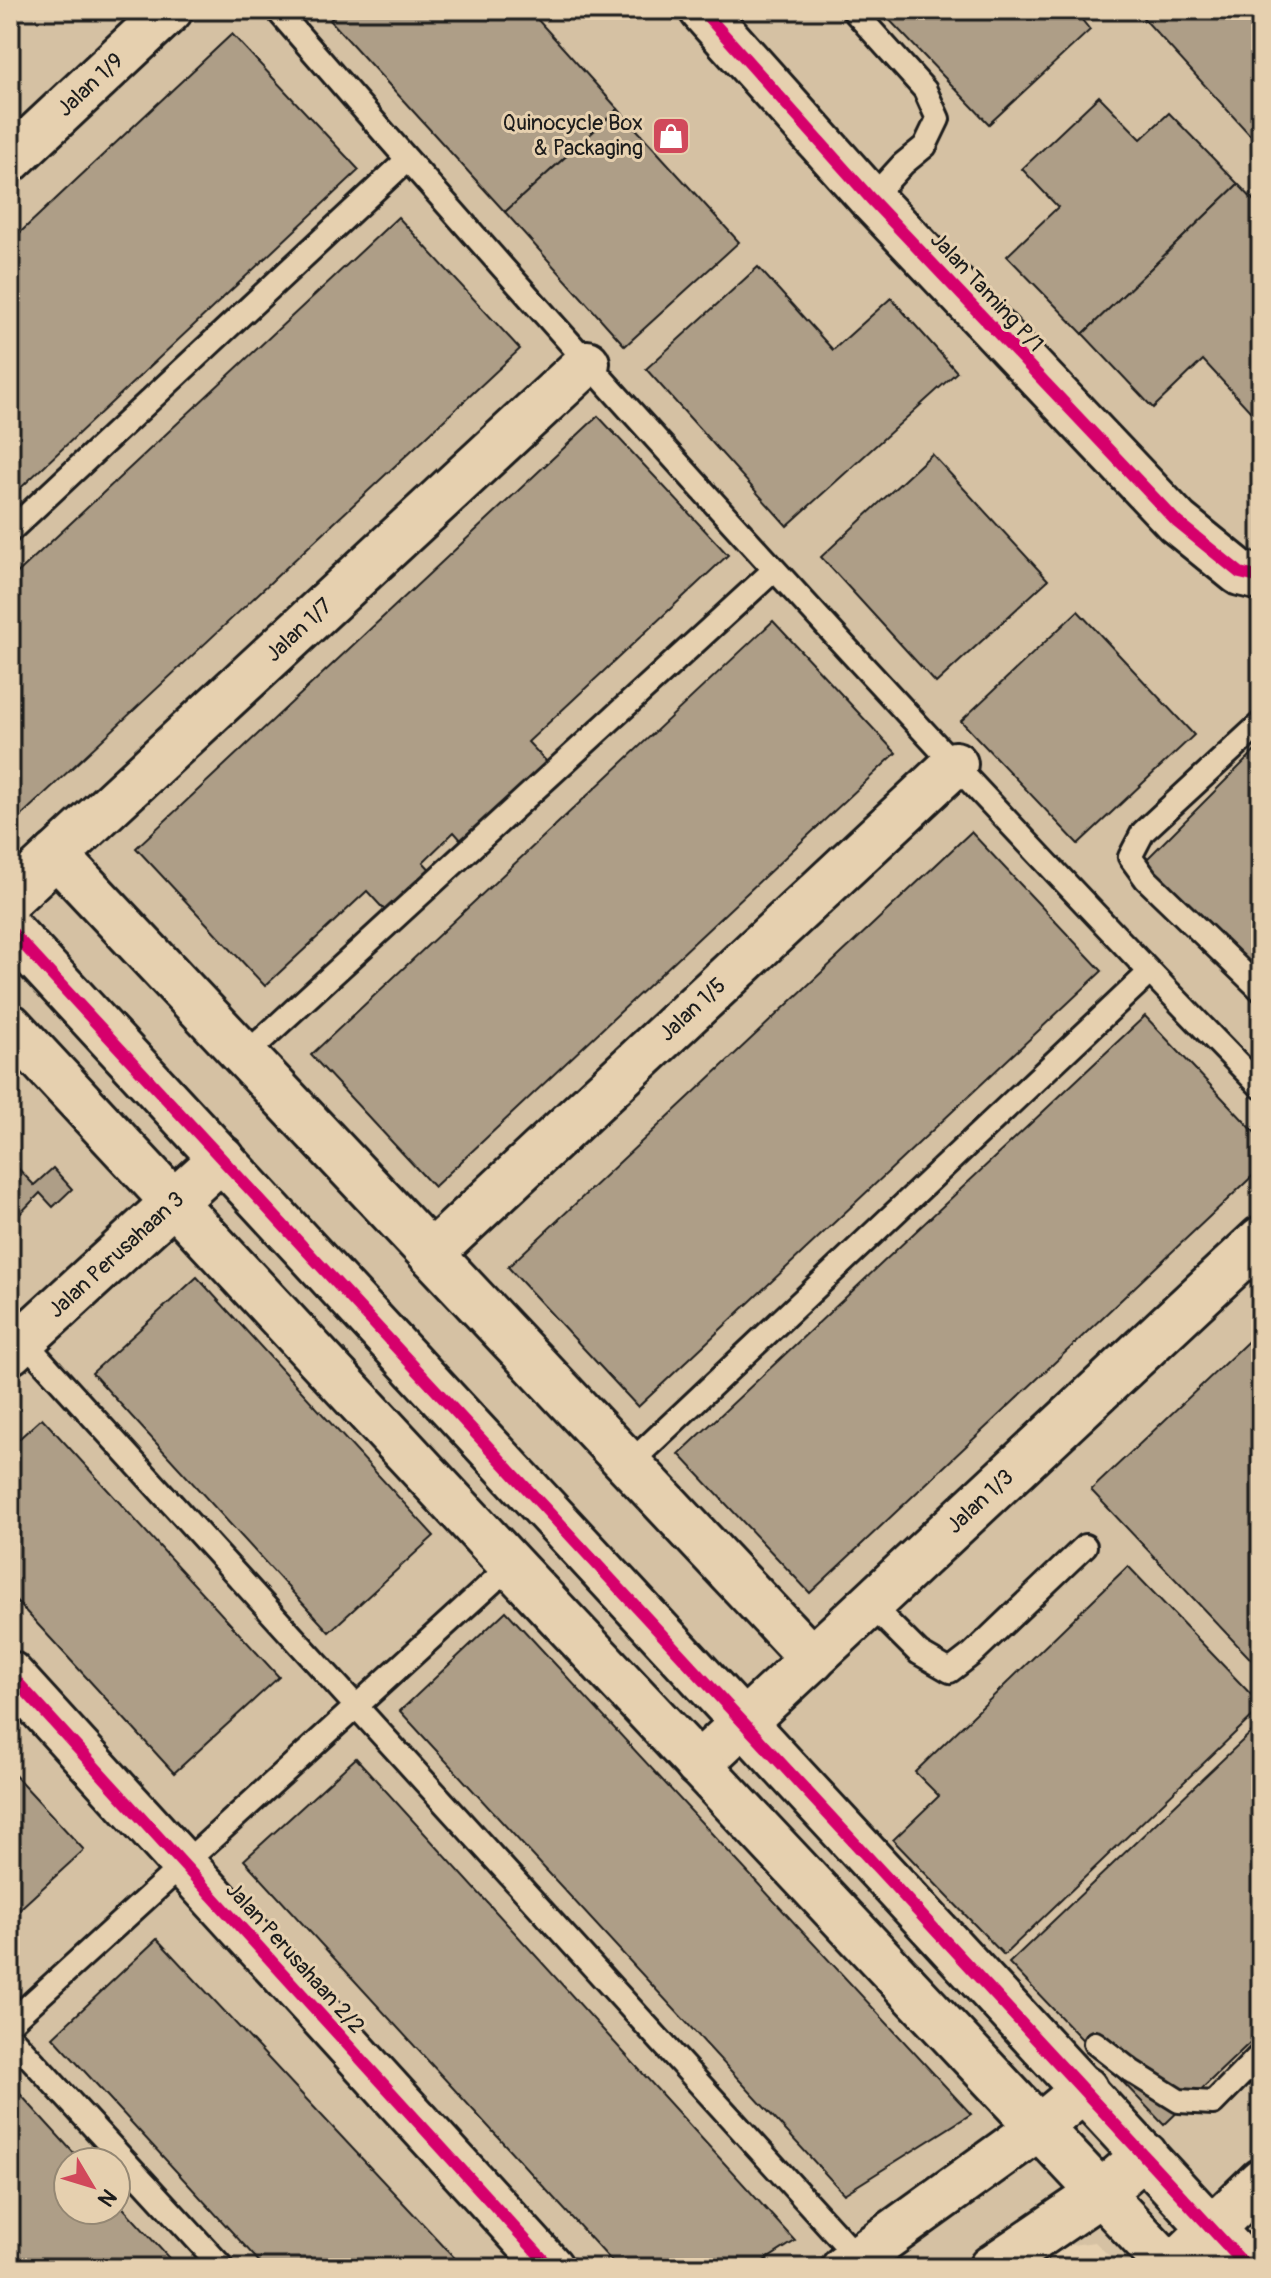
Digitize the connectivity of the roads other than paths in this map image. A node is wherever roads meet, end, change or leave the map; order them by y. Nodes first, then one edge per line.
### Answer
1 (170, 10) edge
2 (277, 10) edge
3 (853, 10) edge
4 (711, 13) edge
5 (10, 160) edge
6 (407, 160) junction
7 (871, 199) junction
8 (587, 363) junction
9 (10, 531) edge
10 (774, 570) junction
11 (1261, 578) edge
12 (1261, 723) edge
13 (955, 764) junction
14 (56, 855) junction
15 (10, 898) edge
16 (10, 930) edge
17 (1149, 973) junction
18 (1261, 990) edge
19 (10, 1026) edge
20 (244, 1056) junction
21 (1261, 1087) edge
22 (222, 1158) junction
23 (173, 1203) junction
24 (1261, 1239) edge
25 (431, 1254) junction
26 (16, 1346) edge
27 (629, 1464) junction
28 (1085, 1546) dead end
29 (511, 1565) junction
30 (870, 1604) junction
31 (812, 1659) junction
32 (10, 1674) edge
33 (356, 1707) junction
34 (744, 1722) junction
35 (698, 1765) junction
36 (184, 1865) junction
37 (10, 2023) edge
38 (10, 2036) edge
39 (1095, 2043) dead end
40 (1261, 2054) edge
41 (1085, 2089) junction
42 (1038, 2128) junction
43 (1145, 2155) junction
44 (1261, 2181) edge
45 (1101, 2193) junction
46 (1212, 2229) junction
47 (851, 2263) edge
48 (223, 2268) edge
49 (551, 2268) edge
50 (991, 2268) edge
51 (1171, 2268) edge
52 (1248, 2268) edge

1 - 5 street, Jalan 1/9
2 - 6 lane
3 - 7 lane
4 - 7 street, Jalan Taming P/1
6 - 8 lane
6 - 9 lane
7 - 11 street, Jalan Taming P/1
8 - 10 lane
8 - 14 street, Jalan 1/7
10 - 13 lane
10 - 20 lane
12 - 18 lane
13 - 17 lane
13 - 25 street, Jalan 1/5
14 - 15 street, Jalan 1/7
14 - 20 street
16 - 22 street
17 - 21 lane
17 - 27 lane
19 - 23 street
20 - 25 street
22 - 23 street, Jalan Perusahaan 3
22 - 34 street
23 - 26 street, Jalan Perusahaan 3
23 - 29 street
24 - 30 street, Jalan 1/3
25 - 27 street
26 - 33 lane
27 - 31 street
28 - 30 lane
29 - 33 lane
29 - 35 street
30 - 31 street, Jalan 1/3
31 - 34 street, Jalan 1/3
32 - 36 street, Jalan Perusahaan 2/2
33 - 36 lane
33 - 47 lane
34 - 35 street, Jalan 1/3
34 - 41 street
35 - 42 street
36 - 37 lane
36 - 49 street, Jalan Perusahaan 2/2
38 - 48 lane
39 - 40 lane
41 - 42 street
41 - 43 street
42 - 45 street
42 - 47 street
43 - 45 street
43 - 46 street
44 - 46 street
45 - 50 street
45 - 51 street
46 - 51 street
46 - 52 street

